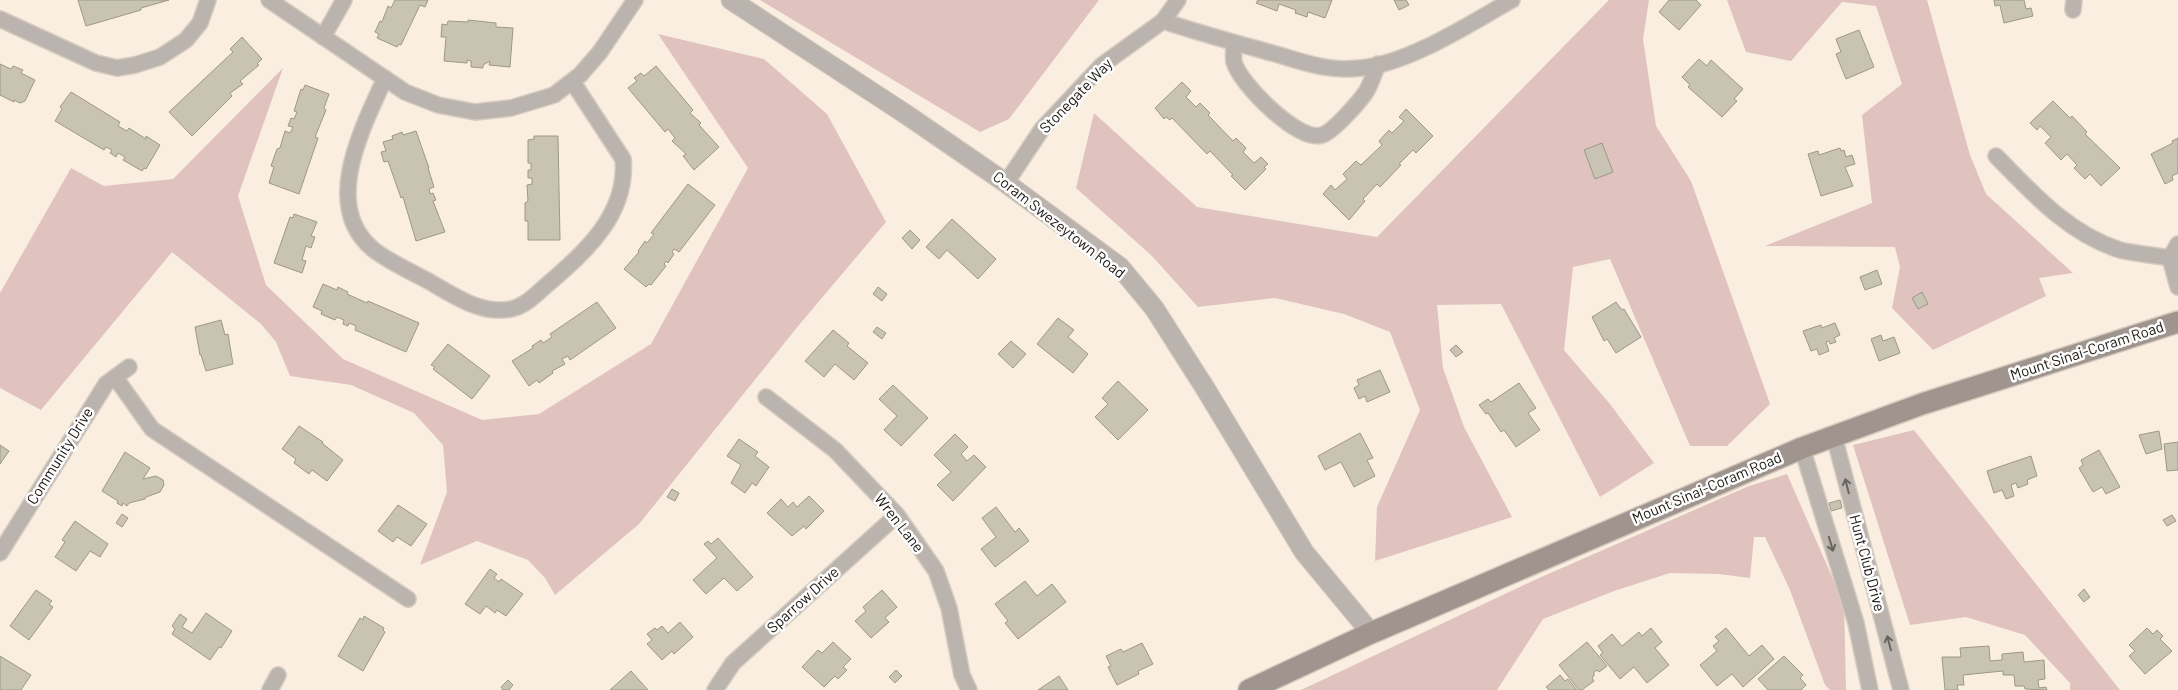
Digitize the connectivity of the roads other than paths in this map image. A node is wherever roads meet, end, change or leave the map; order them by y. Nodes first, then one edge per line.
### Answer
1 (208, 0) edge
2 (269, 0) edge
3 (344, 0) edge
4 (635, 0) edge
5 (731, 0) edge
6 (1178, 0) edge
7 (1512, 0) edge
8 (0, 19) edge
9 (1163, 21) junction
10 (323, 37) junction
11 (1234, 43) junction
12 (1378, 64) junction
13 (385, 78) junction
14 (572, 81) junction
15 (1996, 156) dead end
16 (1006, 183) junction
17 (2178, 244) edge
18 (2170, 258) junction
19 (2178, 287) edge
20 (2178, 322) edge
21 (129, 367) dead end
22 (115, 377) junction
23 (766, 397) dead end
24 (1834, 436) junction
25 (1802, 448) junction
26 (897, 515) junction
27 (0, 553) edge
28 (408, 599) dead end
29 (1371, 632) junction
30 (278, 675) dead end
31 (270, 690) edge
32 (715, 690) edge
33 (969, 690) edge
34 (1249, 690) edge
35 (1870, 690) edge
36 (1901, 690) edge

1 - 8 street
2 - 10 street
3 - 10 street
4 - 14 street
5 - 16 street, Coram Swezeytown Road
6 - 9 street, Stonegate Way
7 - 12 street
9 - 11 street
9 - 16 street, Stonegate Way
10 - 13 street
11 - 12 street
11 - 12 street
13 - 14 street
13 - 14 street
15 - 18 street
16 - 29 street, Coram Swezeytown Road
17 - 18 street
18 - 19 street
20 - 24 main road, Mount Sinai-Coram Road
21 - 22 street, Community Drive
22 - 27 street, Community Drive
22 - 28 street
23 - 26 street, Wren Lane
24 - 25 main road, Mount Sinai-Coram Road
36 -> 24 street, Hunt Club Drive
25 - 29 main road, Mount Sinai-Coram Road
25 -> 35 street, Hunt Club Drive
26 - 32 street, Sparrow Drive
26 - 33 street, Wren Lane
29 - 34 main road, Mount Sinai-Coram Road
30 - 31 street

